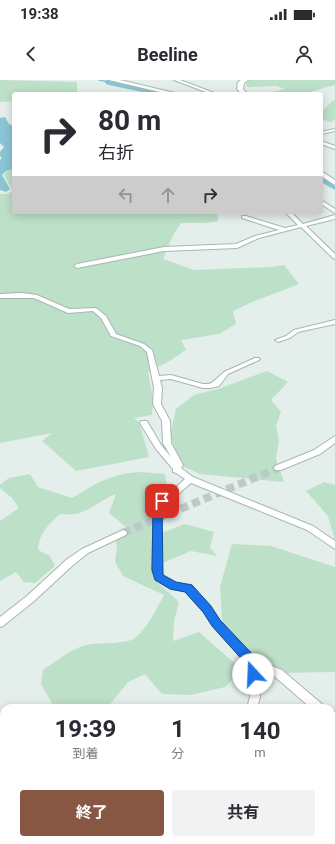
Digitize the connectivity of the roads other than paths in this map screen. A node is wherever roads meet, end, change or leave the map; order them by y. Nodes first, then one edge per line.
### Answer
1 (115, 80) edge
2 (176, 80) edge
3 (245, 80) edge
4 (167, 92) edge
5 (209, 92) edge
6 (244, 92) edge
7 (335, 130) edge
8 (323, 133) edge
9 (323, 143) edge
10 (335, 148) edge
11 (323, 174) edge
12 (335, 183) edge
13 (323, 203) edge
14 (335, 211) edge
15 (290, 214) edge
16 (244, 217) dead end
17 (335, 217) edge
18 (301, 226) junction
19 (284, 230) junction
20 (335, 257) edge
21 (77, 266) dead end
22 (0, 296) edge
23 (335, 322) edge
24 (278, 340) dead end
25 (257, 359) dead end
26 (156, 378) junction
27 (144, 423) dead end
28 (335, 440) edge
29 (278, 468) tunnel mouth
30 (176, 470) junction
31 (190, 479) junction
32 (123, 533) tunnel mouth
33 (335, 546) edge
34 (0, 623) edge
35 (252, 663) junction
36 (253, 704) edge
37 (314, 704) edge

1 - 4 street
2 - 5 street
3 - 6 street
7 - 8 street
9 - 10 street
11 - 12 street
13 - 14 street
15 - 18 street
16 - 19 street
17 - 18 street
18 - 19 street
18 - 20 street
19 - 21 street
22 - 26 street
23 - 24 street
25 - 26 street
26 - 30 street
27 - 30 street
28 - 29 street
30 - 31 street
31 - 33 street
31 - 35 street
32 - 34 street
35 - 36 street
35 - 37 street

